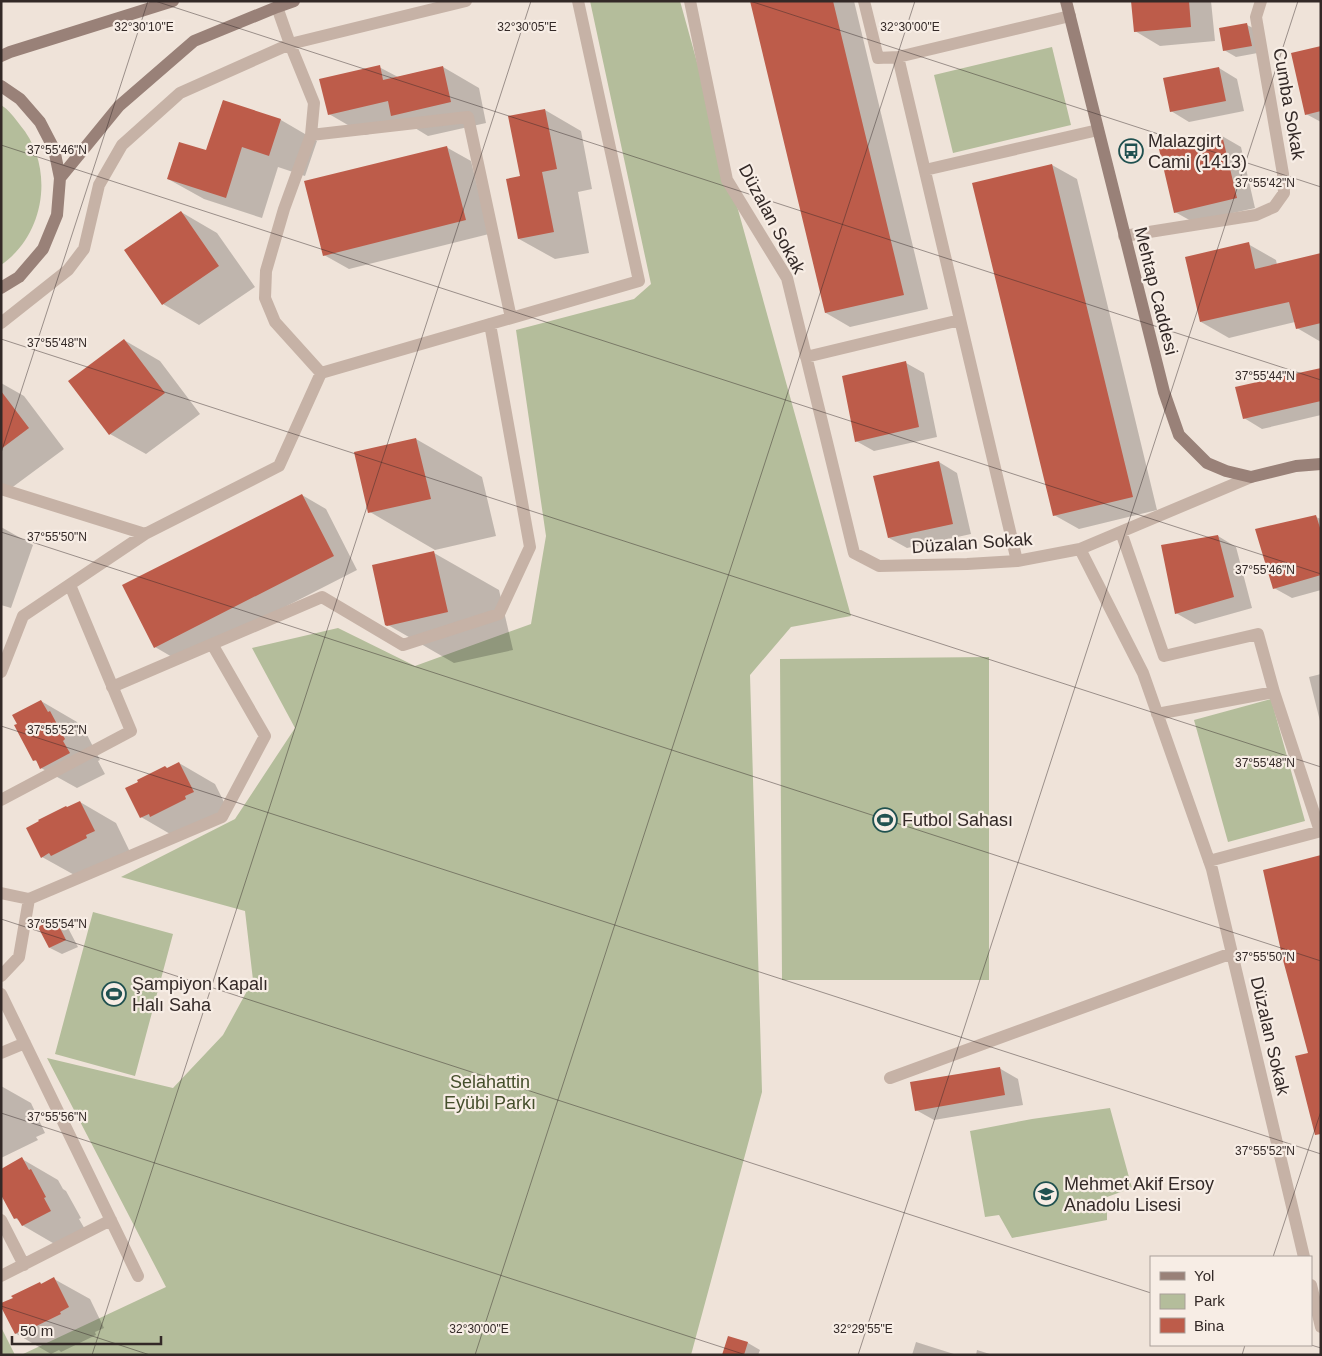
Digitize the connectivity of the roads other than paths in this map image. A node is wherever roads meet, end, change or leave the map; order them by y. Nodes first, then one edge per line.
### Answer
1 (173, 1) edge
2 (294, 1) edge
3 (466, 1) edge
4 (578, 1) edge
5 (690, 1) edge
6 (864, 1) edge
7 (1066, 1) edge
8 (1261, 1) edge
9 (276, 7) junction
10 (1070, 16) junction
11 (290, 44) junction
12 (1, 56) edge
13 (898, 58) junction
14 (1, 86) edge
15 (1098, 130) junction
16 (311, 135) junction
17 (925, 170) junction
18 (60, 178) junction
19 (1124, 236) junction
20 (1, 288) edge
21 (511, 318) junction
22 (960, 320) junction
23 (1, 323) edge
24 (490, 324) junction
25 (806, 358) junction
26 (320, 373) junction
27 (1321, 464) edge
28 (1251, 477) junction
29 (1, 489) edge
30 (1121, 532) junction
31 (145, 534) junction
32 (1080, 549) junction
33 (1016, 561) junction
34 (70, 585) junction
35 (212, 644) junction
36 (1, 672) edge
37 (112, 687) junction
38 (1274, 692) junction
39 (1157, 714) junction
40 (1, 800) edge
41 (1321, 831) edge
42 (1209, 861) junction
43 (1, 893) edge
44 (29, 899) junction
45 (1232, 953) junction
46 (1, 976) edge
47 (1, 994) edge
48 (25, 1043) junction
49 (1, 1053) edge
50 (890, 1078) dead end
51 (1, 1220) edge
52 (111, 1220) junction
53 (1304, 1256) edge
54 (24, 1265) junction
55 (1, 1276) edge
56 (138, 1276) dead end
57 (1312, 1289) edge
58 (1321, 1327) edge

1 - 12 main road
2 - 9 main road
3 - 11 street
4 - 21 street
5 - 25 street, Düzalan Sokak
6 - 13 street
7 - 10 main road, Mehtap Caddesi
8 - 19 street, Cumba Sokak
9 - 11 street
9 - 18 main road
10 - 13 street
10 - 15 main road, Mehtap Caddesi
11 - 16 street
11 - 23 street
13 - 17 street
14 - 18 main road
15 - 17 street
15 - 19 main road, Mehtap Caddesi
16 - 21 street
16 - 26 street
17 - 22 street
18 - 20 main road
19 - 28 main road, Mehtap Caddesi
21 - 24 street
22 - 25 street
22 - 33 street
24 - 26 street
24 - 35 street
25 - 33 street, Düzalan Sokak
26 - 31 street
27 - 28 main road, Mehtap Caddesi
28 - 30 street
29 - 31 street
30 - 32 street
30 - 38 street
31 - 34 street
32 - 33 street, Düzalan Sokak
32 - 39 street, Düzalan Sokak
34 - 36 street
34 - 37 street
35 - 37 street
35 - 44 street
37 - 40 street
38 - 39 street
38 - 41 street
39 - 42 street, Düzalan Sokak
41 - 42 street
42 - 45 street, Düzalan Sokak
43 - 44 street
44 - 46 street
45 - 50 street
45 - 53 street, Düzalan Sokak
47 - 48 street
48 - 49 street
48 - 52 street
51 - 54 street
52 - 54 street
52 - 56 street
54 - 55 street
57 - 58 street

